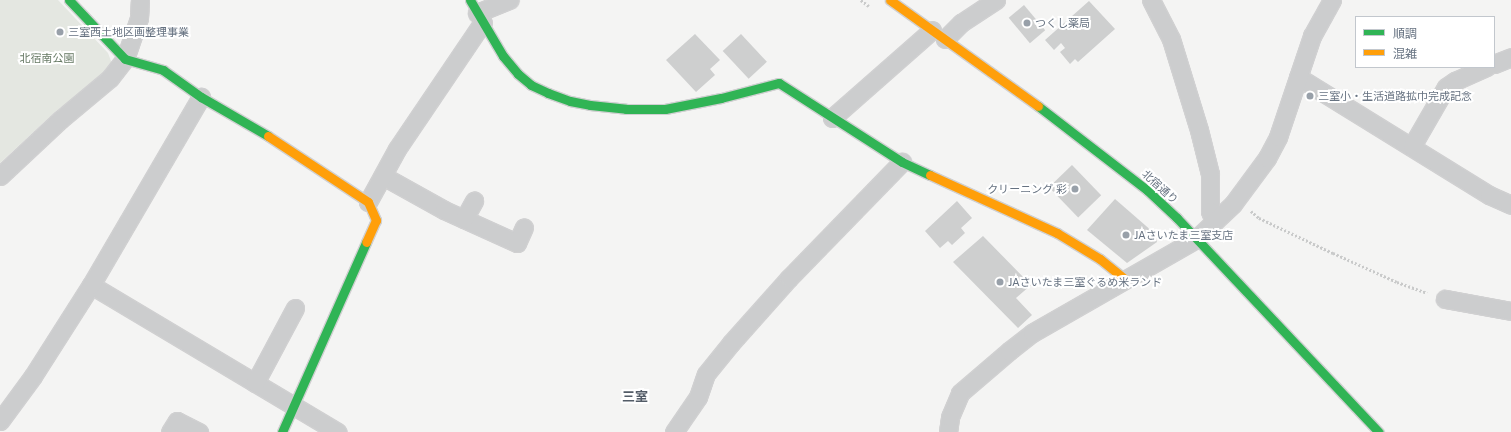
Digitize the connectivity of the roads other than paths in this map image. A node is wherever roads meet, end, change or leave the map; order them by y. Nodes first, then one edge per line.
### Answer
1 (69, 0) edge
2 (140, 0) edge
3 (509, 0) edge
4 (890, 0) edge
5 (996, 0) edge
6 (1151, 0) edge
7 (1332, 0) edge
8 (477, 12) edge
9 (939, 34) junction
10 (1511, 57) edge
11 (125, 59) junction
12 (1495, 64) edge
13 (1485, 68) edge
14 (1298, 77) junction
15 (201, 97) junction
16 (832, 118) junction
17 (1412, 146) junction
18 (902, 162) junction
19 (0, 176) edge
20 (382, 176) junction
21 (474, 201) dead end
22 (368, 202) junction
23 (1511, 205) edge
24 (464, 219) junction
25 (1214, 222) junction
26 (524, 227) dead end
27 (1196, 239) junction
28 (1126, 280) junction
29 (91, 285) junction
30 (1445, 299) road end
31 (295, 308) dead end
32 (1511, 312) edge
33 (255, 383) junction
34 (296, 405) junction
35 (0, 421) edge
36 (170, 432) edge
37 (199, 432) edge
38 (282, 432) edge
39 (338, 432) edge
40 (674, 432) edge
41 (948, 432) edge
42 (1379, 432) edge

1 - 11 street
2 - 11 street
3 - 8 street
4 - 9 street, 北宿通り
5 - 9 street
6 - 25 street
7 - 14 street
8 - 16 street
8 - 20 street
9 - 16 street
9 - 27 street, 北宿通り
10 - 12 street
11 - 15 street
11 - 19 street
13 - 17 street
14 - 17 street
14 - 25 street
15 - 22 street
15 - 29 street
16 - 18 street
17 - 23 street
18 - 28 street
18 - 40 street
20 - 22 street
20 - 24 street
21 - 24 street
22 - 34 street
24 - 26 street
25 - 27 street
27 - 28 street
27 - 42 street, 北宿通り
28 - 41 street
29 - 33 street
29 - 35 street
30 - 32 street
31 - 33 street
33 - 34 street
34 - 38 street
34 - 39 street
36 - 37 street

